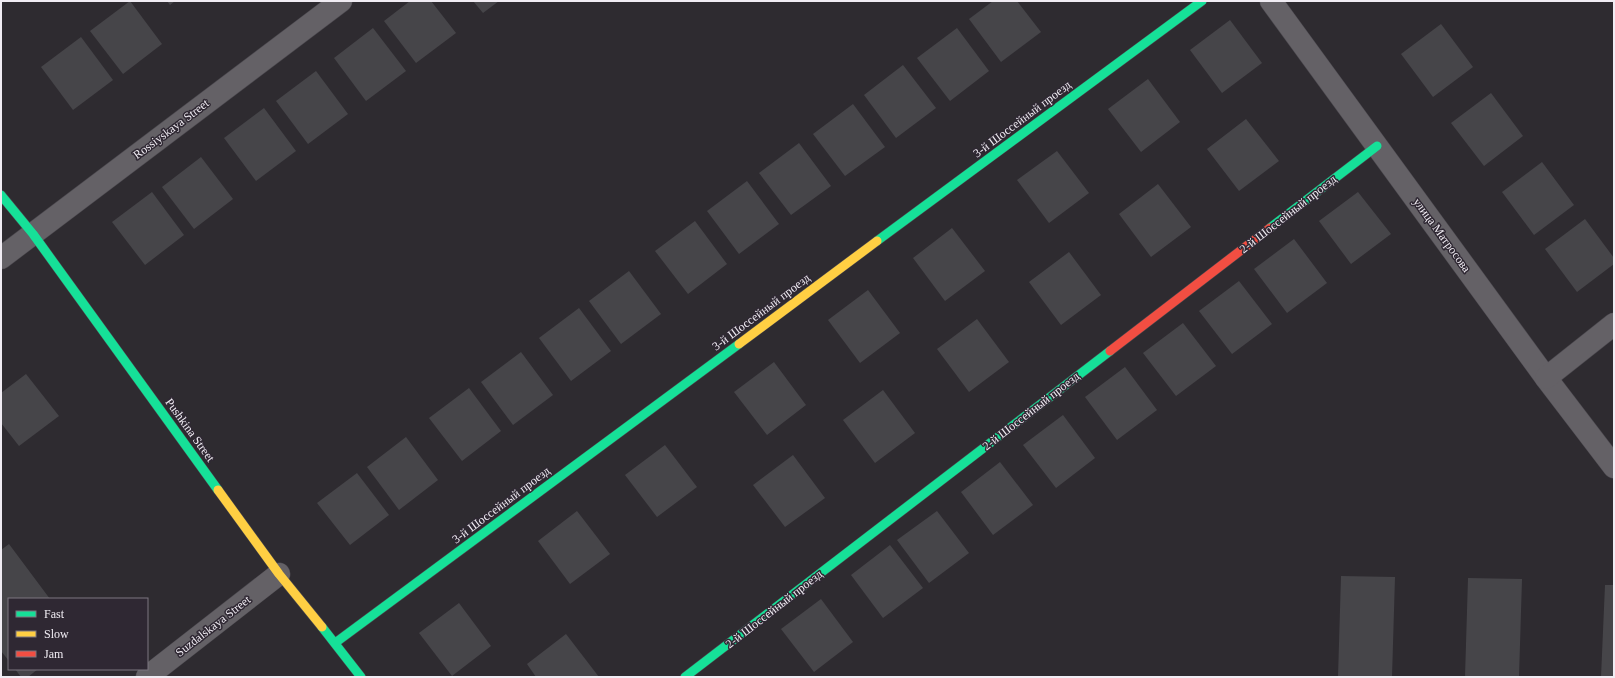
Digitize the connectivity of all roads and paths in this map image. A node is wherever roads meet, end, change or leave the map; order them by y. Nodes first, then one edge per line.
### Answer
1 (341, 1) edge
2 (1202, 1) edge
3 (1271, 1) edge
4 (1377, 146) junction
5 (1, 195) edge
6 (33, 234) junction
7 (1, 258) edge
8 (1614, 324) edge
9 (1546, 378) junction
10 (1614, 467) edge
11 (279, 574) junction
12 (335, 643) junction
13 (147, 677) edge
14 (361, 677) edge
15 (685, 677) edge

1 - 6 street, Rossiyskaya Street
2 - 12 street, 3-й Шоссейный проезд
3 - 4 street, улица Матросова
4 - 9 street, улица Матросова
4 - 15 street, 2-й Шоссейный проезд
5 - 6 street, Pushkina Street
6 - 7 street, Rossiyskaya Street
6 - 11 street, Pushkina Street
8 - 9 street
9 - 10 street, улица Матросова
11 - 12 street, Pushkina Street
11 - 13 street, Suzdalskaya Street
12 - 14 street, Pushkina Street

